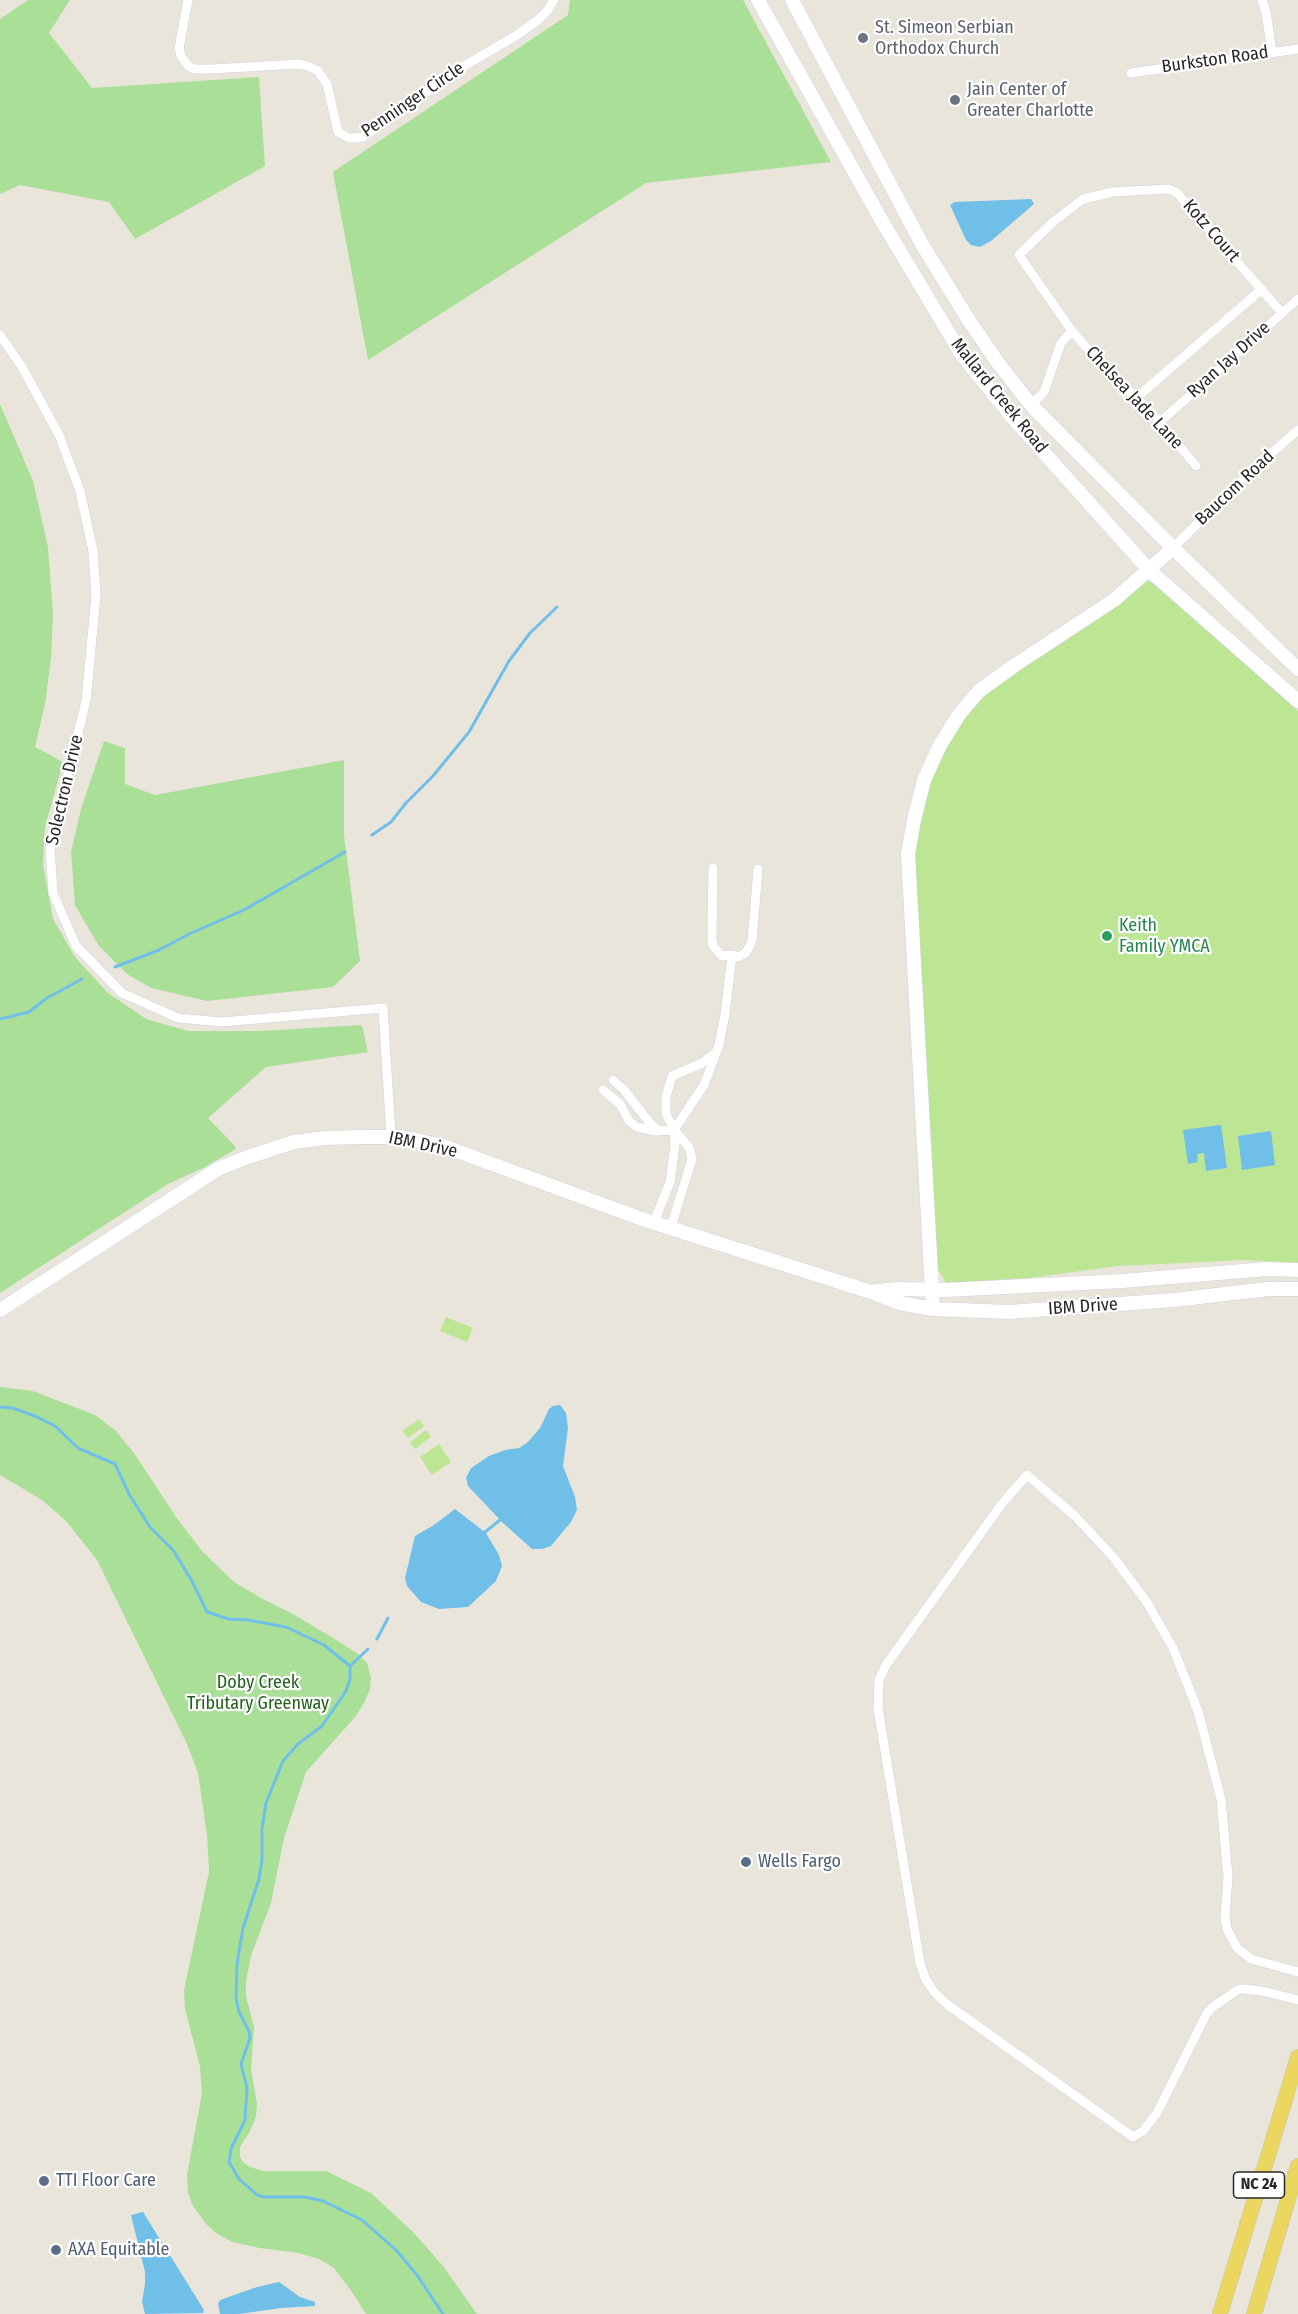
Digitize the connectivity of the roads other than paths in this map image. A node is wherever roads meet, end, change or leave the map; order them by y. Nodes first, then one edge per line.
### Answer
1 (188, 0) edge
2 (554, 0) edge
3 (758, 0) edge
4 (792, 0) edge
5 (1262, 0) edge
6 (1298, 49) edge
7 (1272, 52) junction
8 (1131, 73) dead end
9 (1262, 289) junction
10 (1298, 299) edge
11 (1282, 313) junction
12 (1072, 331) junction
13 (0, 335) edge
14 (1136, 398) junction
15 (1031, 405) junction
16 (1160, 422) junction
17 (1298, 430) edge
18 (1196, 466) dead end
19 (1173, 548) junction
20 (1149, 570) junction
21 (1298, 669) edge
22 (1298, 701) edge
23 (713, 868) dead end
24 (758, 869) dead end
25 (732, 955) junction
26 (717, 1052) junction
27 (612, 1080) dead end
28 (603, 1090) dead end
29 (634, 1103) junction
30 (622, 1109) junction
31 (674, 1130) junction
32 (659, 1131) junction
33 (391, 1136) junction
34 (654, 1222) junction
35 (671, 1227) junction
36 (1298, 1270) edge
37 (1298, 1289) edge
38 (933, 1290) junction
39 (871, 1292) junction
40 (0, 1310) edge
41 (933, 1310) junction
42 (1298, 1972) edge
43 (1298, 2000) edge
44 (1298, 2057) edge
45 (1298, 2166) edge
46 (1220, 2314) edge
47 (1254, 2314) edge

1 - 2 street, Penninger Circle
3 - 20 street, Mallard Creek Road
4 - 15 street, Mallard Creek Road
5 - 7 street
6 - 7 street, Burkston Road
7 - 8 street, Burkston Road
9 - 11 street, Kotz Court
9 - 12 street, Kotz Court
9 - 14 street
10 - 11 street, Ryan Jay Drive
11 - 16 street, Ryan Jay Drive
12 - 14 street, Chelsea Jade Lane
12 - 15 street
13 - 33 street, Solectron Drive
14 - 16 street, Chelsea Jade Lane
15 - 19 street, Mallard Creek Road
16 - 18 street, Chelsea Jade Lane
17 - 19 street, Baucom Road
19 - 20 street
19 - 21 street, Mallard Creek Road
20 - 22 street, Mallard Creek Road
20 - 38 street
23 - 25 street
24 - 25 street
25 - 26 street
26 - 31 street
26 - 31 street
27 - 29 street
28 - 30 street
29 - 30 street
29 - 32 street
30 - 32 street
31 - 32 street
31 - 34 street
31 - 35 street
33 - 34 street, IBM Drive
33 - 40 street, IBM Drive
34 - 35 street, IBM Drive
35 - 39 street, IBM Drive
36 - 38 street, IBM Drive
37 - 41 street, IBM Drive
38 - 39 street, IBM Drive
38 - 41 street
39 - 41 street, IBM Drive
42 - 43 street
44 - 46 main road, NC 24
45 - 47 main road, NC 24

